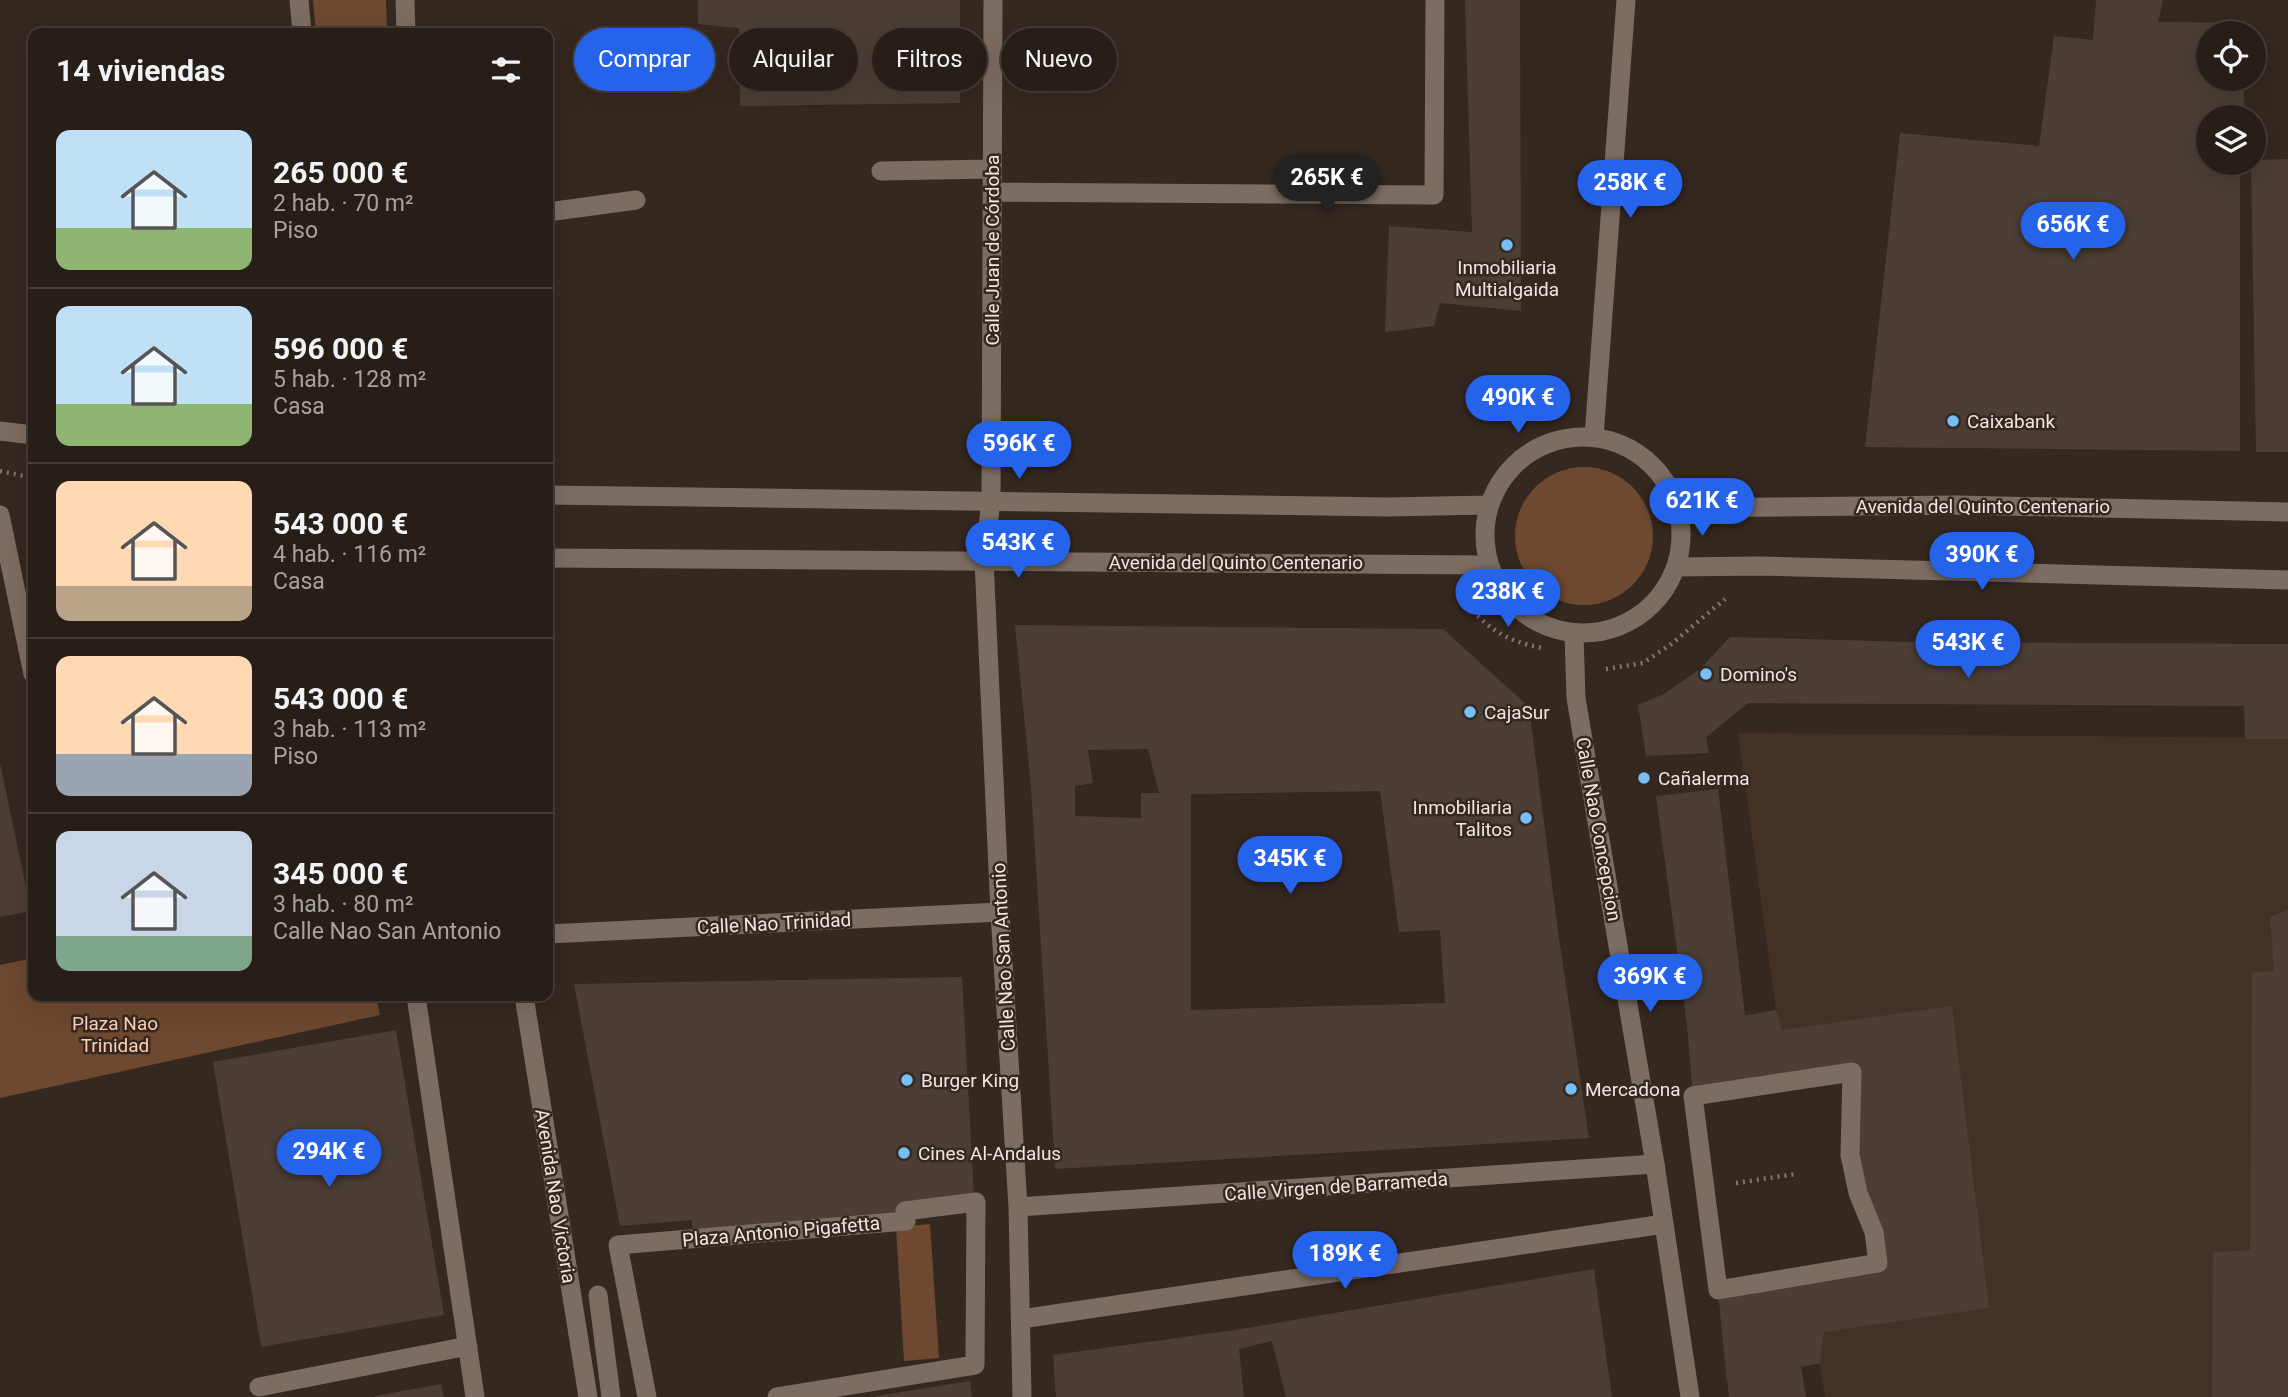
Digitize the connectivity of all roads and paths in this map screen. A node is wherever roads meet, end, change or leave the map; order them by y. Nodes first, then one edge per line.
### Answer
1 (299, 0) edge
2 (405, 0) edge
3 (993, 0) edge
4 (1435, 0) edge
5 (1626, 0) edge
6 (302, 28) edge
7 (406, 28) edge
8 (992, 169) junction
9 (881, 171) dead end
10 (993, 192) junction
11 (636, 200) dead end
12 (553, 211) edge
13 (0, 431) edge
14 (28, 434) edge
15 (1594, 437) junction
16 (0, 471) edge
17 (28, 477) edge
18 (553, 495) edge
19 (991, 501) junction
20 (1489, 505) junction
21 (1678, 508) junction
22 (2288, 512) edge
23 (0, 515) edge
24 (553, 558) edge
25 (984, 560) junction
26 (1488, 565) junction
27 (1676, 567) junction
28 (2288, 580) edge
29 (1452, 588) dead end
30 (1728, 596) dead end
31 (1574, 634) junction
32 (28, 650) edge
33 (1574, 674) junction
34 (1000, 912) junction
35 (553, 934) edge
36 (417, 1001) edge
37 (525, 1001) edge
38 (1655, 1164) junction
39 (1018, 1207) junction
40 (1664, 1224) junction
41 (1718, 1290) joint
42 (598, 1295) dead end
43 (1021, 1319) junction
44 (468, 1346) junction
45 (258, 1387) dead end
46 (475, 1397) edge
47 (587, 1397) edge
48 (611, 1397) edge
49 (647, 1397) edge
50 (777, 1397) edge
51 (1023, 1397) edge
52 (1690, 1397) edge

1 - 6 street
2 - 7 street
3 - 8 street, Calle Juan de Córdoba
4 - 10 street
5 - 15 street
8 - 9 street
8 - 10 street, Calle Juan de Córdoba
10 - 19 street, Calle Juan de Córdoba
11 - 12 street
13 - 14 street
15 - 20 street
15 - 21 street
16 - 17 path
18 - 19 street
19 - 20 street
19 - 25 street
20 - 26 street
21 - 22 street, Avenida del Quinto Centenario
21 - 27 street
23 - 32 street
24 - 25 street, Avenida del Quinto Centenario
25 - 26 street, Avenida del Quinto Centenario
25 - 34 street, Calle Nao San Antonio
26 - 31 street
27 - 28 street
27 - 31 street
29 - 33 path
30 - 33 path
31 - 33 street, Calle Nao Concepcion
33 - 38 street, Calle Nao Concepcion
34 - 35 street, Calle Nao Trinidad
34 - 39 street, Calle Nao San Antonio
36 - 44 street
37 - 47 street, Avenida Nao Victoria
38 - 39 street, Calle Virgen de Barrameda
38 - 40 street, Calle Nao Concepcion
39 - 43 street, Calle Nao San Antonio
40 - 43 street
40 - 52 street, Calle Nao Concepcion
41 - 41 street
42 - 48 street
43 - 51 street, Calle Nao San Antonio
44 - 45 street
44 - 46 street
49 - 50 street, Plaza Antonio Pigafetta

